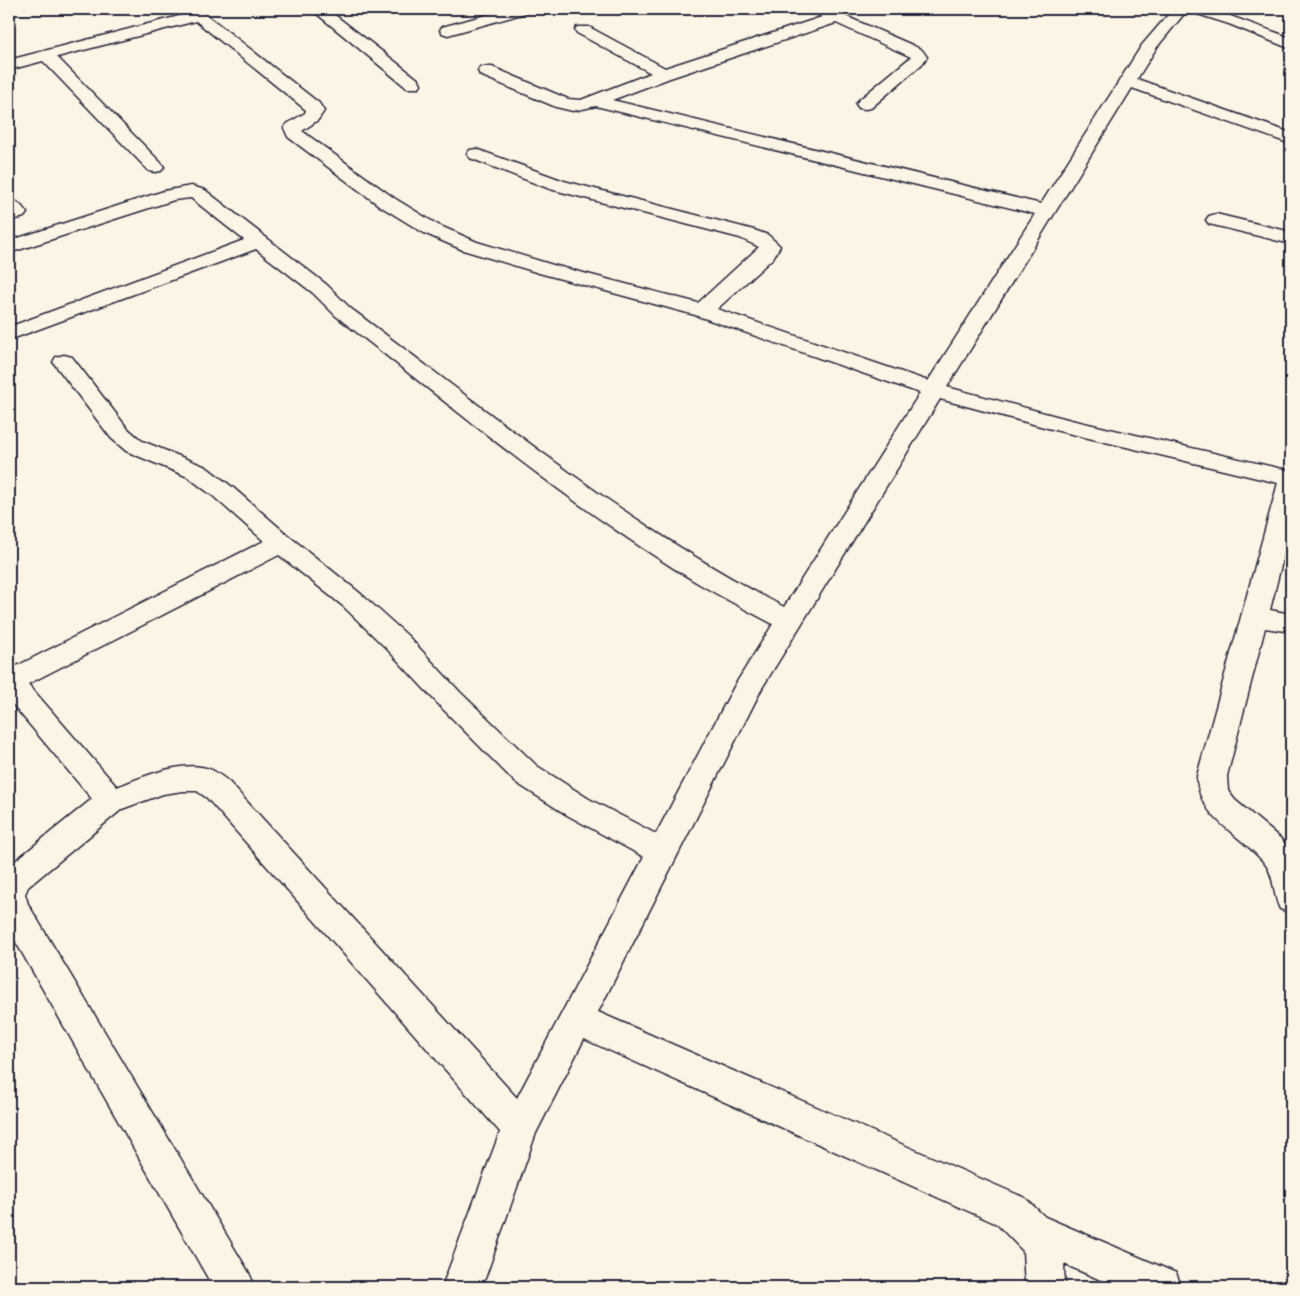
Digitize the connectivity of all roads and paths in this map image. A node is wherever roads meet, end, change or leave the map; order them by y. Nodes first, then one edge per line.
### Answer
1 (318, 9) edge
2 (816, 9) edge
3 (1181, 9) edge
4 (1196, 9) edge
5 (514, 10) edge
6 (194, 12) edge
7 (835, 18) junction
8 (448, 30) dead end
9 (583, 30) dead end
10 (1291, 44) edge
11 (46, 55) junction
12 (9, 64) edge
13 (486, 71) dead end
14 (664, 74) junction
15 (1128, 81) junction
16 (413, 84) dead end
17 (595, 101) junction
18 (865, 104) dead end
19 (1291, 139) edge
20 (476, 154) dead end
21 (155, 167) dead end
22 (1047, 211) junction
23 (1216, 220) dead end
24 (1291, 238) edge
25 (259, 241) junction
26 (9, 247) edge
27 (702, 311) junction
28 (9, 334) edge
29 (64, 362) dead end
30 (934, 391) junction
31 (1291, 479) edge
32 (281, 543) junction
33 (1255, 617) junction
34 (789, 621) junction
35 (1291, 623) edge
36 (9, 681) edge
37 (111, 801) junction
38 (663, 853) junction
39 (9, 894) edge
40 (1291, 900) edge
41 (577, 1018) junction
42 (520, 1128) junction
43 (1033, 1230) junction
44 (235, 1287) edge
45 (462, 1287) edge
46 (1045, 1287) edge
47 (1162, 1287) edge

1 - 16 street
2 - 7 street
3 - 15 street
4 - 10 street
5 - 8 street
6 - 11 street
6 - 27 street
7 - 14 street
7 - 18 street
9 - 14 street
11 - 12 street
11 - 21 street
13 - 17 street
14 - 17 street
15 - 19 street
15 - 22 street
17 - 22 street
20 - 27 street
22 - 30 street
23 - 24 street
25 - 26 street
25 - 28 street
25 - 34 street
27 - 30 street
29 - 32 street
30 - 31 street
30 - 34 street
31 - 33 street
32 - 36 street
32 - 38 street
33 - 35 street
33 - 40 street
34 - 38 street
36 - 37 street
37 - 39 street
37 - 42 street
38 - 41 street
39 - 44 street
41 - 42 street
41 - 43 street
42 - 45 street
43 - 46 street
43 - 47 street

